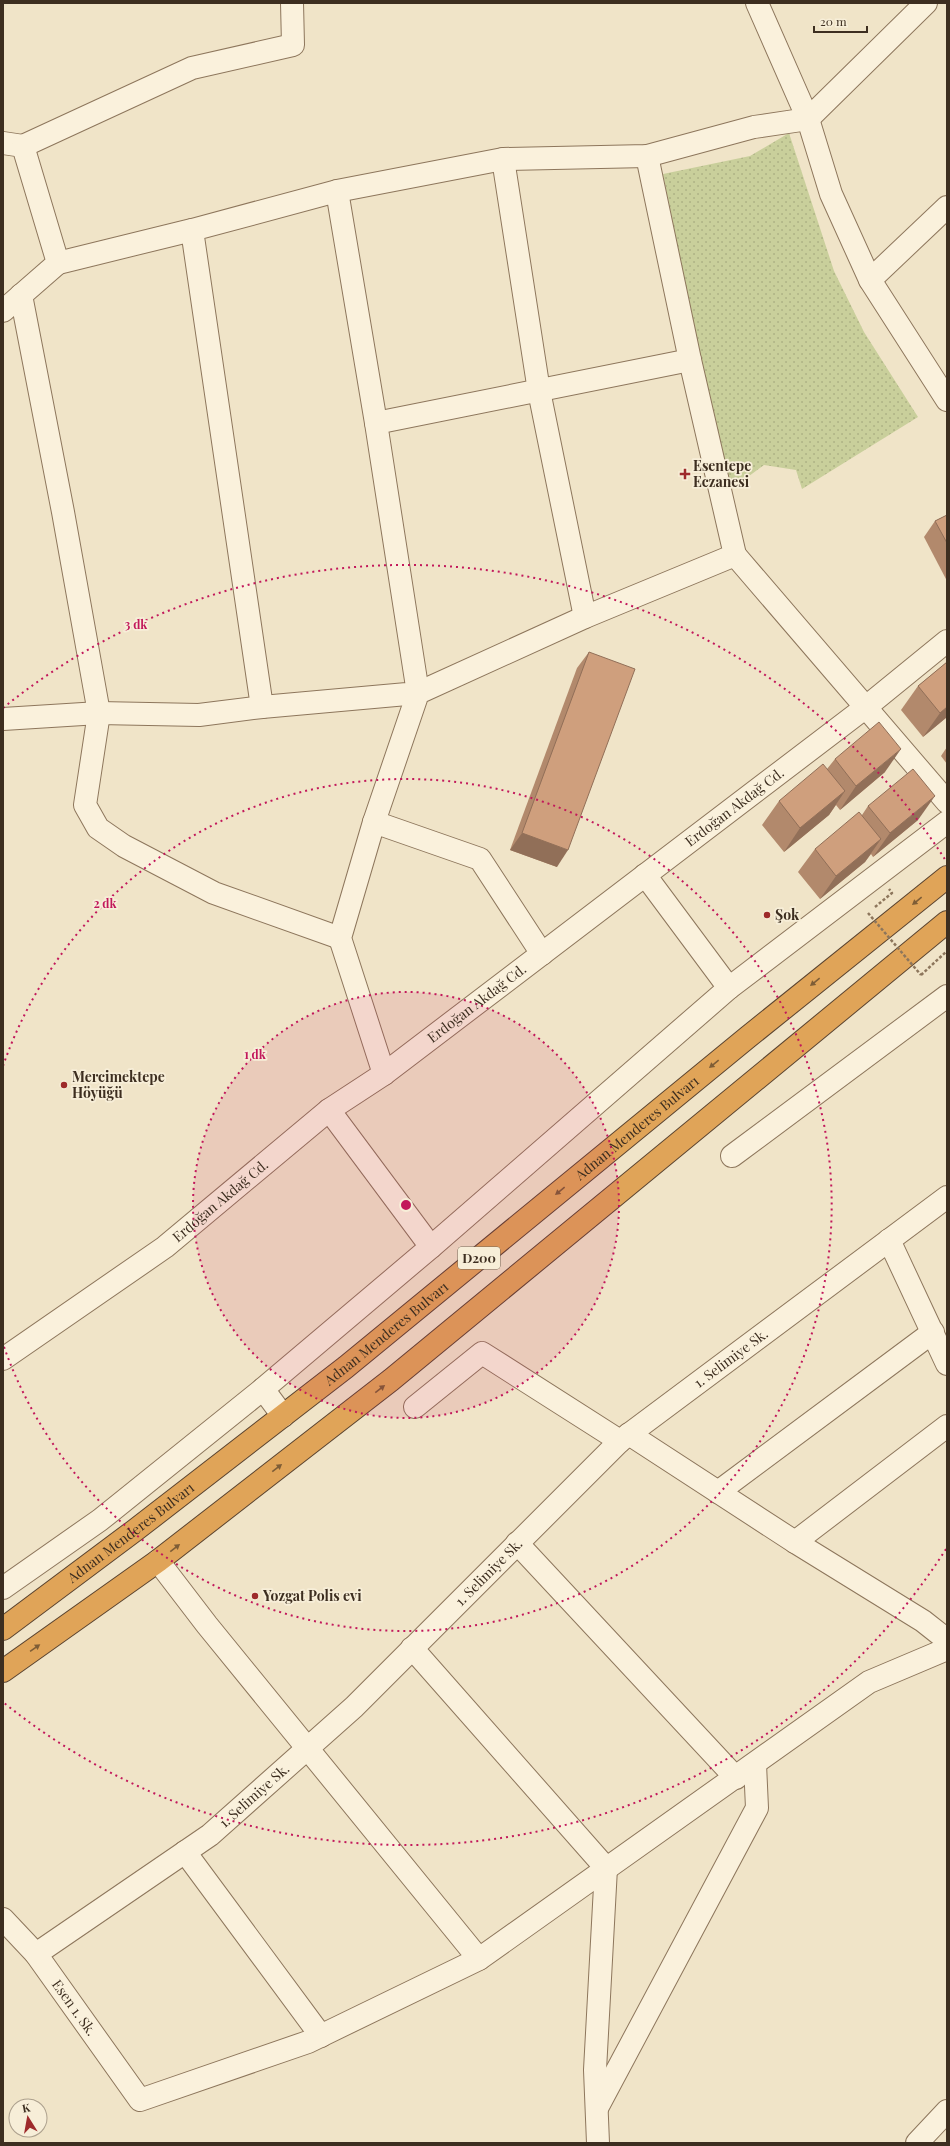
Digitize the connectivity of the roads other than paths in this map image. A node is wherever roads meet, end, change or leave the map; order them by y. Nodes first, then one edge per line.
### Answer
1 (292, 3) edge
2 (757, 3) edge
3 (926, 3) edge
4 (808, 119) junction
5 (13, 144) edge
6 (647, 156) junction
7 (503, 160) junction
8 (337, 191) junction
9 (947, 207) edge
10 (192, 230) junction
11 (58, 262) junction
12 (870, 280) junction
13 (21, 295) junction
14 (3, 311) edge
15 (690, 360) junction
16 (539, 391) junction
17 (947, 400) edge
18 (376, 423) junction
19 (735, 555) junction
20 (585, 617) junction
21 (947, 641) edge
22 (418, 693) junction
23 (262, 707) junction
24 (866, 707) junction
25 (99, 713) junction
26 (3, 719) edge
27 (947, 802) edge
28 (374, 822) junction
29 (947, 822) edge
30 (645, 875) junction
31 (947, 876) edge
32 (947, 922) edge
33 (340, 938) junction
34 (542, 954) junction
35 (729, 988) junction
36 (947, 996) edge
37 (384, 1074) junction
38 (329, 1110) junction
39 (732, 1156) dead end
40 (947, 1197) edge
41 (889, 1240) junction
42 (430, 1247) junction
43 (933, 1332) junction
44 (3, 1359) edge
45 (947, 1364) edge
46 (263, 1389) junction
47 (415, 1407) dead end
48 (283, 1416) junction
49 (947, 1426) edge
50 (625, 1437) junction
51 (718, 1492) junction
52 (795, 1542) junction
53 (517, 1543) junction
54 (158, 1561) junction
55 (3, 1588) edge
56 (3, 1629) edge
57 (947, 1640) edge
58 (412, 1648) junction
59 (947, 1649) edge
60 (3, 1671) edge
61 (307, 1749) junction
62 (755, 1764) junction
63 (736, 1778) junction
64 (185, 1852) junction
65 (606, 1868) junction
66 (3, 1919) edge
67 (36, 1954) junction
68 (479, 1959) junction
69 (321, 2036) junction
70 (597, 2108) junction
71 (947, 2111) edge
72 (598, 2143) edge
73 (917, 2143) edge

1 - 5 street
2 - 4 street
3 - 4 street
4 - 6 street
4 - 12 street
5 - 11 street
6 - 7 street
6 - 15 street
7 - 8 street
7 - 16 street
8 - 10 street
8 - 18 street
9 - 12 street
10 - 11 street
10 - 23 street
11 - 13 street
12 - 17 street
13 - 14 street
13 - 25 street
15 - 16 street
15 - 19 street
16 - 18 street
16 - 20 street
18 - 22 street
19 - 20 street
19 - 24 street
20 - 22 street
21 - 24 street, Erdoğan Akdağ Cd.
22 - 23 street
22 - 28 street
23 - 25 street
24 - 27 street
24 - 30 street, Erdoğan Akdağ Cd.
25 - 26 street
25 - 33 street
28 - 33 street
28 - 34 street
29 - 35 street
30 - 34 street, Erdoğan Akdağ Cd.
30 - 35 street
31 -> 48 highway, Adnan Menderes Bulvarı / D200
54 -> 32 highway, D200
33 - 37 street
34 - 37 street, Erdoğan Akdağ Cd.
35 - 42 street
36 - 39 street
37 - 38 street, Erdoğan Akdağ Cd.
38 - 42 street
38 - 44 street, Erdoğan Akdağ Cd.
40 - 41 street, 1. Selimiye Sk.
41 - 43 street
41 - 50 street, 1. Selimiye Sk.
42 - 46 street
43 - 45 street
43 - 51 street
46 - 48 street
46 - 55 street
47 - 50 street
48 - 56 highway, Adnan Menderes Bulvarı / D200
49 - 52 street
50 - 51 street
50 - 53 street, 1. Selimiye Sk.
51 - 52 street
52 - 57 street
53 - 58 street, 1. Selimiye Sk.
53 - 63 street
60 -> 54 highway, D200
54 - 61 street
58 - 61 street, 1. Selimiye Sk.
58 - 65 street
59 - 62 street
61 - 64 street, 1. Selimiye Sk.
61 - 68 street
62 - 63 street
62 - 70 street
63 - 65 street
64 - 67 street, 1. Selimiye Sk.
64 - 69 street
65 - 68 street
65 - 70 street
66 - 67 street, Esen 1. Sk.
67 - 69 street, Esen 1. Sk.
68 - 69 street
70 - 72 street
71 - 73 street

